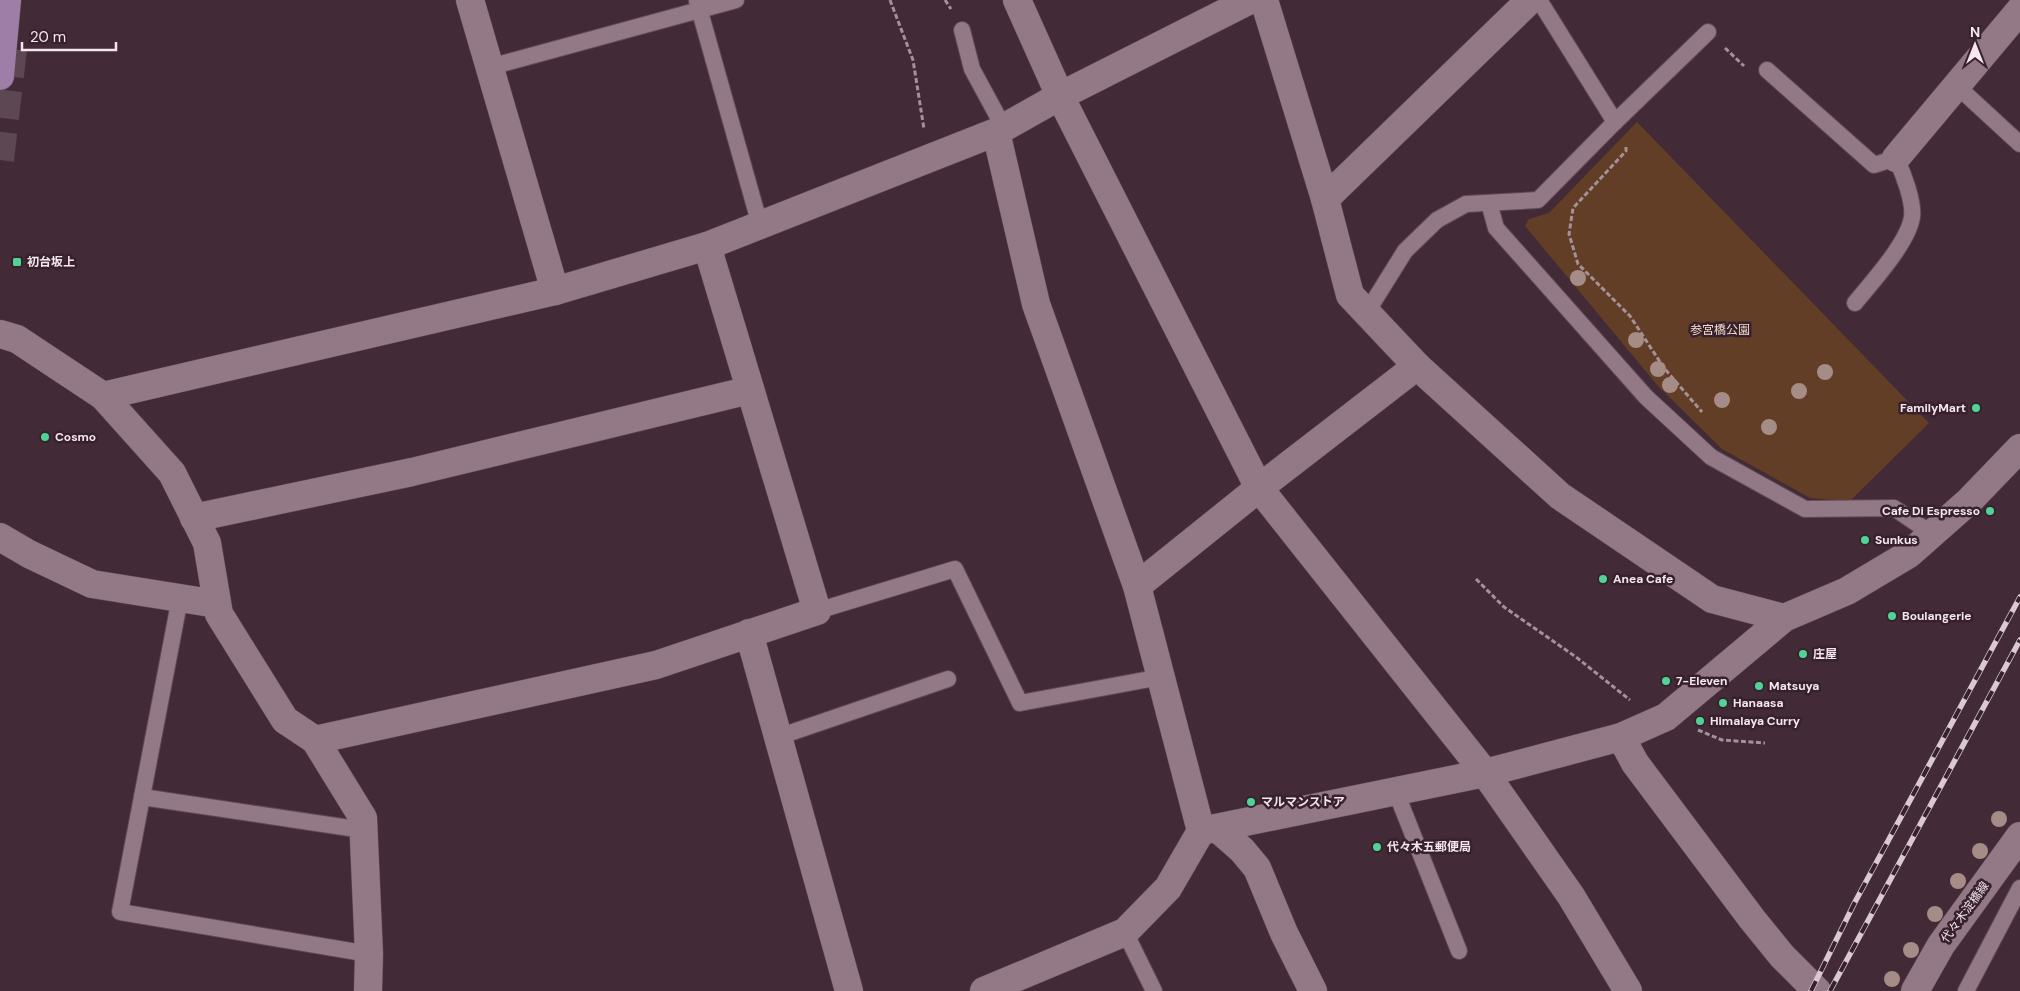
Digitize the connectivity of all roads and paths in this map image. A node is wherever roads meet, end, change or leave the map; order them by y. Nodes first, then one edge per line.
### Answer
1 (7, 0) edge
2 (470, 0) edge
3 (736, 0) edge
4 (890, 0) edge
5 (1017, 0) edge
6 (1250, 0) edge
7 (1264, 0) edge
8 (1530, 0) edge
9 (1539, 0) edge
10 (2009, 0) edge
11 (698, 5) edge
12 (2020, 10) edge
13 (962, 30) dead end
14 (1708, 32) joint
15 (490, 67) junction
16 (1767, 70) joint
17 (0, 76) tunnel mouth
18 (1957, 86) junction
19 (1060, 96) junction
20 (1615, 122) junction
21 (1000, 130) junction
22 (2020, 144) edge
23 (929, 158) junction
24 (1896, 158) junction
25 (1325, 199) junction
26 (1489, 203) junction
27 (760, 225) junction
28 (707, 246) junction
29 (555, 291) junction
30 (1855, 303) dead end
31 (1367, 312) junction
32 (0, 334) edge
33 (1417, 366) junction
34 (750, 390) junction
35 (103, 396) junction
36 (1705, 416) dead end
37 (2020, 448) edge
38 (1259, 488) junction
39 (194, 518) junction
40 (1932, 534) junction
41 (0, 537) edge
42 (1476, 579) dead end
43 (1137, 586) junction
44 (180, 598) junction
45 (217, 604) junction
46 (817, 611) junction
47 (1784, 618) junction
48 (749, 633) junction
49 (1161, 677) junction
50 (948, 679) dead end
51 (1661, 719) junction
52 (778, 737) junction
53 (1621, 737) junction
54 (315, 740) junction
55 (1765, 743) dead end
56 (1485, 774) junction
57 (1396, 792) junction
58 (142, 797) junction
59 (363, 830) junction
60 (1209, 830) junction
61 (2020, 836) edge
62 (2020, 888) edge
63 (1126, 932) junction
64 (1459, 951) dead end
65 (368, 954) junction
66 (368, 991) edge
67 (849, 991) edge
68 (984, 991) edge
69 (1154, 991) edge
70 (1313, 991) edge
71 (1628, 991) edge
72 (1817, 991) edge
73 (1915, 991) edge
74 (1966, 991) edge

1 - 17 main road
2 - 15 street
3 - 11 lane
4 - 23 path
5 - 19 street
6 - 19 street
7 - 25 street
8 - 25 street
9 - 20 lane
10 - 12 lane
11 - 15 lane
11 - 27 lane
12 - 18 street
13 - 21 lane
14 - 16 path
14 - 20 lane
15 - 29 street
16 - 24 lane
18 - 22 lane
18 - 24 street
19 - 21 street
19 - 38 street
20 - 26 lane
20 - 36 path
21 - 23 street
21 - 43 street
23 - 27 street
24 - 30 lane
25 - 31 street
26 - 31 lane
26 - 40 lane
27 - 28 street
28 - 29 street
28 - 34 street
29 - 35 street
31 - 33 street
32 - 35 street
33 - 38 street
33 - 47 street
34 - 39 street
34 - 46 street
35 - 39 street
37 - 40 street
38 - 43 street
38 - 56 street
39 - 45 street
40 - 47 street
41 - 44 street
42 - 51 path
43 - 49 street
44 - 45 street
44 - 58 lane
45 - 54 street
46 - 48 street
46 - 49 lane
47 - 51 street
48 - 52 street
48 - 54 street
49 - 60 street
50 - 52 lane
51 - 53 street
51 - 55 path
52 - 67 street
53 - 56 street
53 - 72 street
54 - 59 street
56 - 57 street
56 - 71 street
57 - 60 street
57 - 64 lane
58 - 59 lane
58 - 65 lane
59 - 65 street
60 - 63 street
60 - 70 street
61 - 73 street, 代々木淀橋線
62 - 74 lane
63 - 68 street
63 - 69 lane
65 - 66 street

